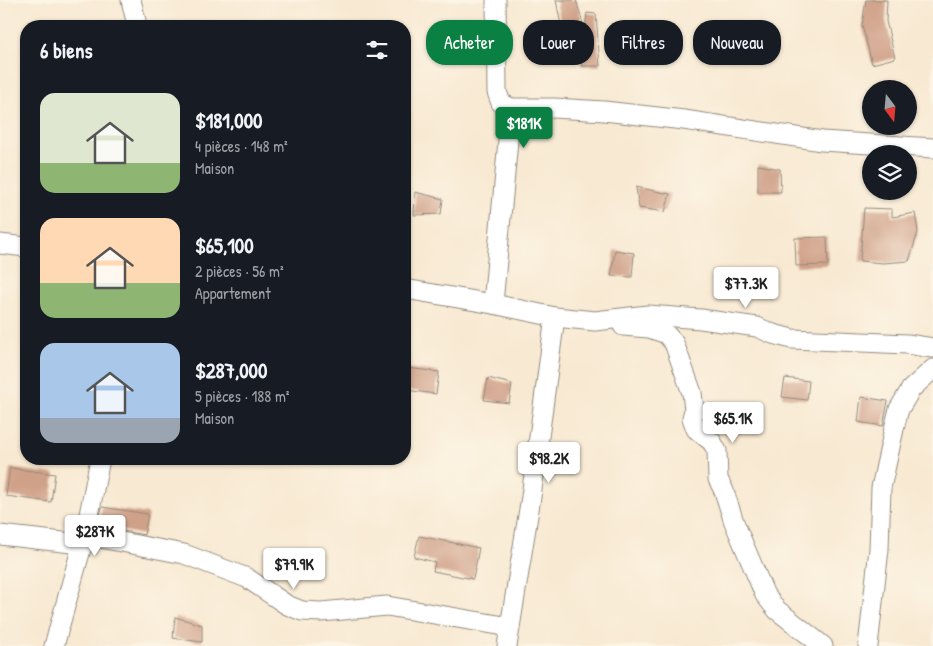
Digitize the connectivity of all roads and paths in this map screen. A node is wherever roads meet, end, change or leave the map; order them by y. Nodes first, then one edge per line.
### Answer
1 (131, 0) edge
2 (496, 0) edge
3 (136, 20) edge
4 (511, 108) junction
5 (933, 148) edge
6 (0, 244) edge
7 (20, 247) edge
8 (411, 290) edge
9 (493, 304) junction
10 (555, 317) junction
11 (595, 321) junction
12 (933, 348) edge
13 (933, 369) edge
14 (99, 465) edge
15 (0, 535) edge
16 (83, 540) junction
17 (510, 627) junction
18 (54, 646) edge
19 (507, 646) edge
20 (823, 646) edge
21 (868, 646) edge

1 - 3 street
2 - 4 street
4 - 5 street
4 - 9 street
6 - 7 street
8 - 9 street
9 - 10 street
10 - 11 street
10 - 17 street
11 - 12 street
11 - 20 street
13 - 21 street
14 - 16 street
15 - 16 street
16 - 17 street
16 - 18 street
17 - 19 street

